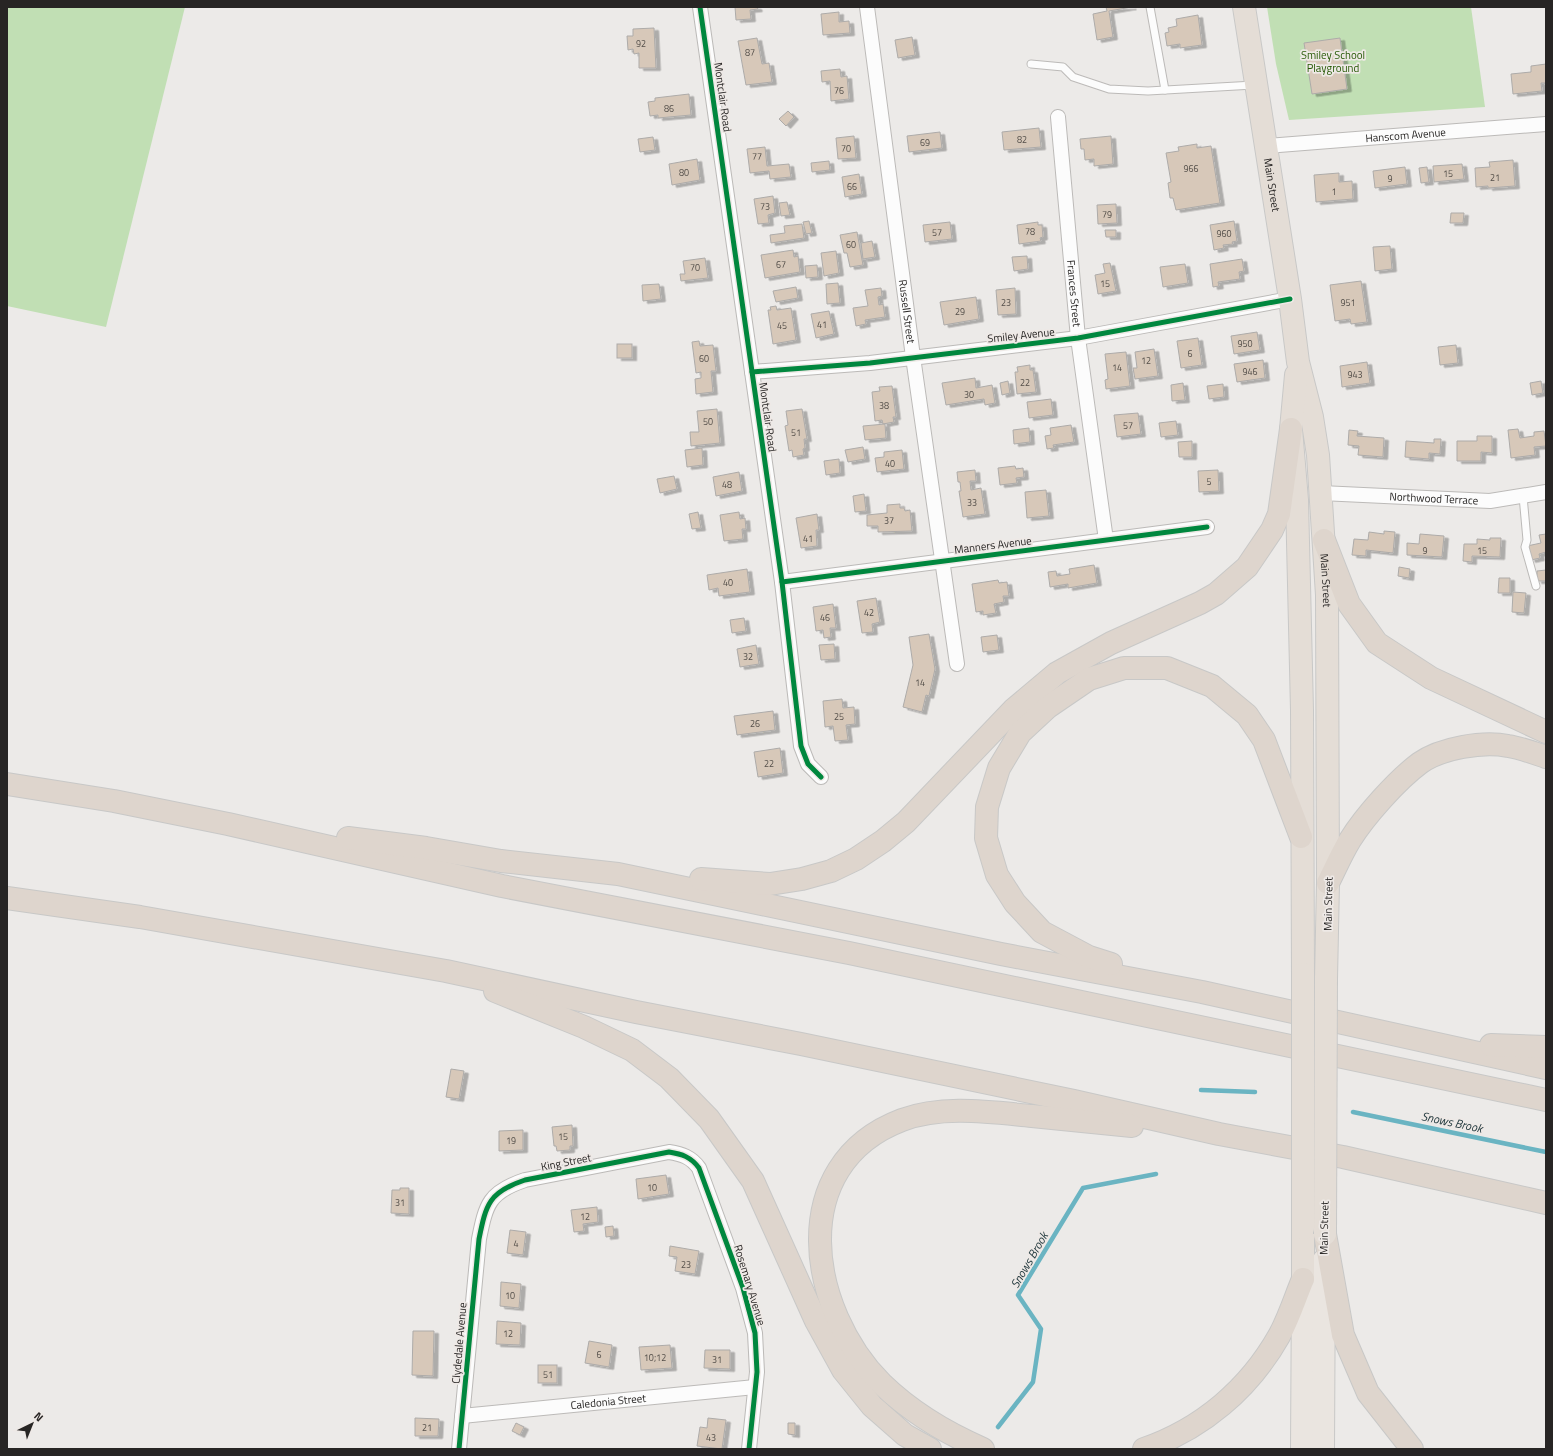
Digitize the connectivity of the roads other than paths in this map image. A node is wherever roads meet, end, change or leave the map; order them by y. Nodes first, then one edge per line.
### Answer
1 (700, 7) edge
2 (867, 7) edge
3 (1150, 7) edge
4 (1244, 7) edge
5 (1031, 64) dead end
6 (1256, 85) junction
7 (1165, 90) junction
8 (1058, 117) dead end
9 (1546, 124) edge
10 (1266, 146) junction
11 (1290, 299) junction
12 (1078, 338) junction
13 (913, 357) junction
14 (1298, 362) junction
15 (752, 372) junction
16 (1291, 429) junction
17 (1546, 492) edge
18 (1321, 493) junction
19 (1523, 496) junction
20 (1207, 527) dead end
21 (1106, 540) junction
22 (1324, 540) junction
23 (942, 562) junction
24 (782, 582) junction
25 (1536, 586) dead end
26 (957, 664) dead end
27 (1546, 732) edge
28 (1546, 757) edge
29 (821, 777) dead end
30 (7, 784) edge
31 (228, 824) junction
32 (1301, 838) junction
33 (618, 874) junction
34 (1328, 883) junction
35 (7, 898) edge
36 (446, 971) junction
37 (1202, 992) junction
38 (1433, 1042) junction
39 (1546, 1047) edge
40 (1546, 1068) edge
41 (1546, 1100) edge
42 (1219, 1134) junction
43 (691, 1158) joint
44 (1546, 1203) edge
45 (1324, 1234) junction
46 (479, 1240) joint
47 (1303, 1279) junction
48 (755, 1386) junction
49 (462, 1416) junction
50 (459, 1449) edge
51 (749, 1449) edge
52 (930, 1449) edge
53 (983, 1449) edge
54 (1144, 1449) edge
55 (1302, 1449) edge
56 (1323, 1449) edge
57 (1412, 1449) edge

1 - 15 street, Montclair Road
2 - 13 street, Russell Street
3 - 7 lane
4 - 6 highway, Main Street
5 - 7 lane
6 - 7 lane
6 - 10 highway, Main Street
8 - 12 street, Frances Street
9 - 10 street, Hanscom Avenue
10 - 11 highway, Main Street
11 - 12 street, Smiley Avenue
11 - 14 highway, Main Street
12 - 13 street, Smiley Avenue
12 - 21 street, Frances Street
13 - 15 street, Smiley Avenue
13 - 23 street, Russell Street
14 - 16 highway, Main Street
14 - 18 highway, Main Street
15 - 24 street, Montclair Road
16 - 32 highway, Main Street
16 - 33 highway
17 - 19 street, Northwood Terrace
18 - 19 street, Northwood Terrace
18 - 22 highway, Main Street
19 - 25 lane
20 - 21 street, Manners Avenue
21 - 23 street, Manners Avenue
22 - 27 highway
22 - 34 highway, Main Street
23 - 24 street, Manners Avenue
23 - 26 street, Russell Street
24 - 29 street, Montclair Road
28 - 34 highway
30 - 31 highway
31 - 33 highway
31 - 41 highway
32 - 37 highway
32 - 47 highway, Main Street, bridge
33 - 37 highway
34 - 45 highway, Main Street, bridge
35 - 36 highway
36 - 42 highway
36 - 52 highway
37 - 38 highway
38 - 39 highway
38 - 40 highway
42 - 44 highway
42 - 53 highway
43 - 46 street, King Street
43 - 48 street, Rosemary Avenue
45 - 56 main road, Main Street
45 - 57 highway
46 - 49 street, Clydedale Avenue
47 - 54 highway
47 - 55 main road, Main Street
48 - 49 street, Caledonia Street
48 - 51 street, Rosemary Avenue
49 - 50 street, Clydedale Avenue

